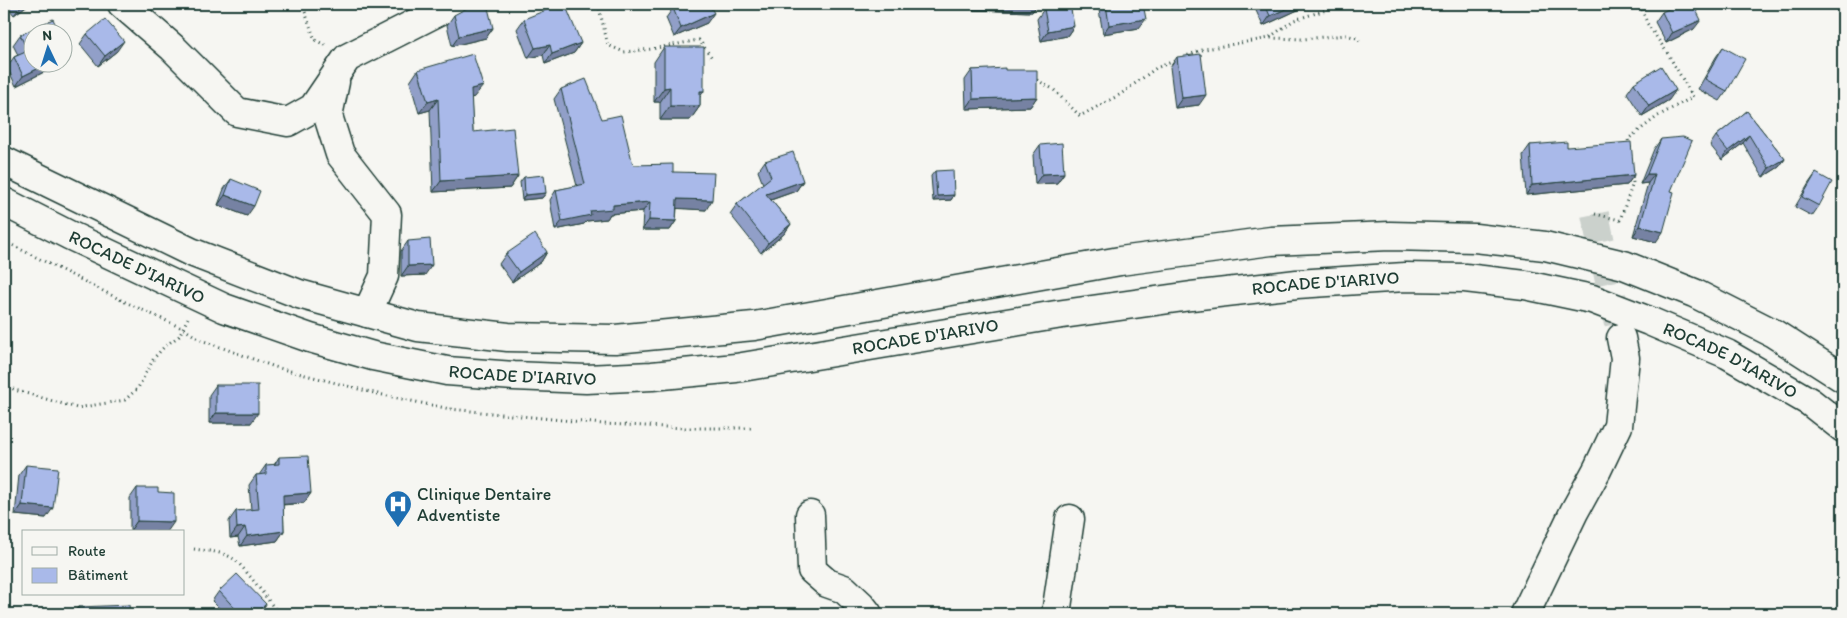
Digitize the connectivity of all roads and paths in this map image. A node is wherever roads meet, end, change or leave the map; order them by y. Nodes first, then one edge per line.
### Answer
1 (122, 4) edge
2 (300, 4) edge
3 (453, 4) edge
4 (598, 4) edge
5 (1345, 4) edge
6 (1640, 4) edge
7 (1270, 38) junction
8 (1362, 44) dead end
9 (713, 59) dead end
10 (342, 65) junction
11 (1037, 80) edge
12 (1630, 154) edge
13 (4, 161) edge
14 (1632, 170) edge
15 (4, 202) edge
16 (1595, 214) dead end
17 (192, 309) dead end
18 (367, 313) junction
19 (1621, 338) tunnel mouth
20 (1843, 378) edge
21 (4, 384) edge
22 (1843, 428) edge
23 (810, 515) dead end
24 (1070, 519) dead end
25 (194, 549) dead end
26 (279, 614) edge
27 (868, 614) edge
28 (1056, 614) edge
29 (1525, 614) edge

1 - 10 main road
2 - 10 path
3 - 10 main road
4 - 9 path
5 - 7 path
6 - 12 path
7 - 8 path
7 - 11 path
10 - 18 main road
13 - 18 main road, ROCADE D'IARIVO
14 - 16 path
15 - 22 main road, ROCADE D'IARIVO
17 - 21 path
18 - 20 main road, ROCADE D'IARIVO
19 - 29 main road
23 - 27 main road
24 - 28 main road
25 - 26 path

